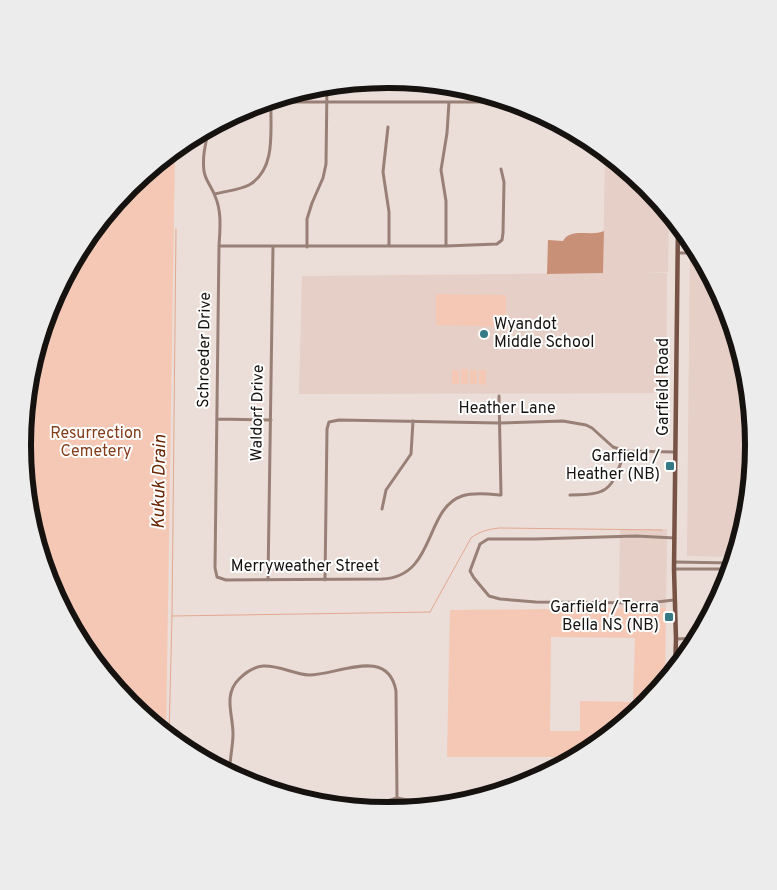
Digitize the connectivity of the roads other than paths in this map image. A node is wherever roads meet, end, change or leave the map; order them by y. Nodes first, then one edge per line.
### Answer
1 (327, 94) edge
2 (290, 102) edge
3 (327, 102) junction
4 (449, 102) junction
5 (487, 102) edge
6 (271, 108) edge
7 (388, 127) dead end
8 (207, 138) edge
9 (501, 169) dead end
10 (215, 194) junction
11 (678, 236) edge
12 (219, 246) junction
13 (389, 246) junction
14 (446, 246) junction
15 (273, 247) junction
16 (307, 247) junction
17 (678, 253) junction
18 (690, 253) edge
19 (499, 396) dead end
20 (217, 419) junction
21 (271, 420) junction
22 (413, 421) junction
23 (499, 423) junction
24 (625, 451) junction
25 (676, 452) junction
26 (570, 495) dead end
27 (382, 509) dead end
28 (675, 538) junction
29 (674, 562) junction
30 (717, 562) junction
31 (726, 562) edge
32 (674, 569) junction
33 (717, 569) junction
34 (724, 569) edge
35 (217, 577) joint
36 (268, 580) junction
37 (325, 580) junction
38 (674, 600) junction
39 (689, 638) edge
40 (676, 639) junction
41 (675, 657) edge
42 (230, 765) edge
43 (398, 798) junction
44 (413, 801) edge
45 (384, 802) edge

1 - 3 street
2 - 3 street
3 - 4 street
3 - 16 street
4 - 5 street
4 - 14 street
6 - 10 street
7 - 13 street
8 - 10 street, Schroeder Drive
9 - 14 street
10 - 12 street, Schroeder Drive
11 - 17 main road, Garfield Road
12 - 15 street
12 - 20 street, Schroeder Drive
13 - 14 street
13 - 16 street
15 - 16 street
15 - 21 street, Waldorf Drive
17 - 18 street
17 - 25 main road, Garfield Road
19 - 23 street
20 - 21 street
20 - 35 street, Schroeder Drive
21 - 36 street, Waldorf Drive
22 - 23 street, Heather Lane
22 - 27 street
22 - 37 street, Heather Lane
23 - 24 street, Heather Lane
23 - 37 street, Merryweather Street
24 - 25 street, Heather Lane
24 - 26 street
25 - 28 main road, Garfield Road
28 - 29 main road, Garfield Road
28 - 38 street
29 - 30 street
29 - 32 main road, Garfield Road
30 - 31 street
30 - 33 street
32 - 33 street
32 - 38 main road, Garfield Road
33 - 34 street
35 - 36 street, Merryweather Street
36 - 37 street, Merryweather Street
38 - 40 main road, Garfield Road
39 - 40 street
40 - 41 main road, Garfield Road
42 - 43 street
43 - 44 street
43 - 45 street

